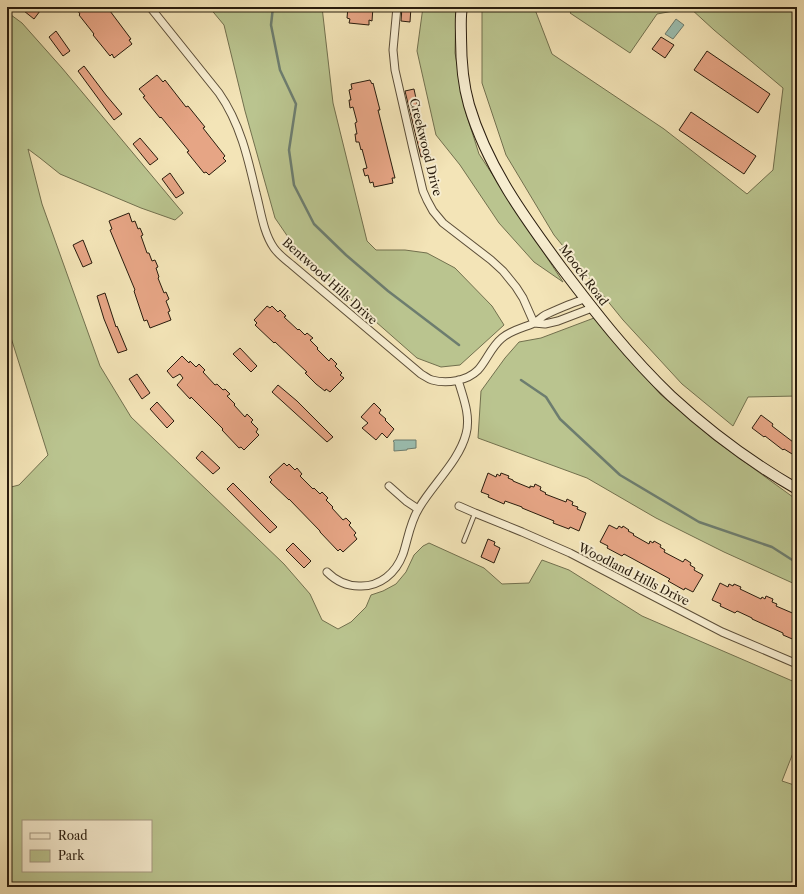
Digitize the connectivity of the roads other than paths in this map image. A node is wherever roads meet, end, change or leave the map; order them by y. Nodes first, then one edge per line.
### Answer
1 (150, 7) edge
2 (397, 7) edge
3 (462, 7) edge
4 (584, 299) junction
5 (592, 308) junction
6 (534, 323) junction
7 (458, 380) junction
8 (389, 486) dead end
9 (797, 489) edge
10 (459, 506) dead end
11 (418, 509) junction
12 (475, 513) junction
13 (464, 541) dead end
14 (327, 572) dead end
15 (797, 664) edge

1 - 7 street, Bentwood Hills Drive
2 - 6 street, Creekwood Drive
3 - 4 main road, Moock Road
4 - 5 main road, Moock Road
4 - 6 street, Bentwood Hills Drive
5 - 6 street, Bentwood Hills Drive
5 - 9 main road, Moock Road
6 - 7 street, Bentwood Hills Drive
7 - 11 street
8 - 11 street
10 - 12 street, Woodland Hills Drive
11 - 14 street
12 - 13 lane
12 - 15 street, Woodland Hills Drive

